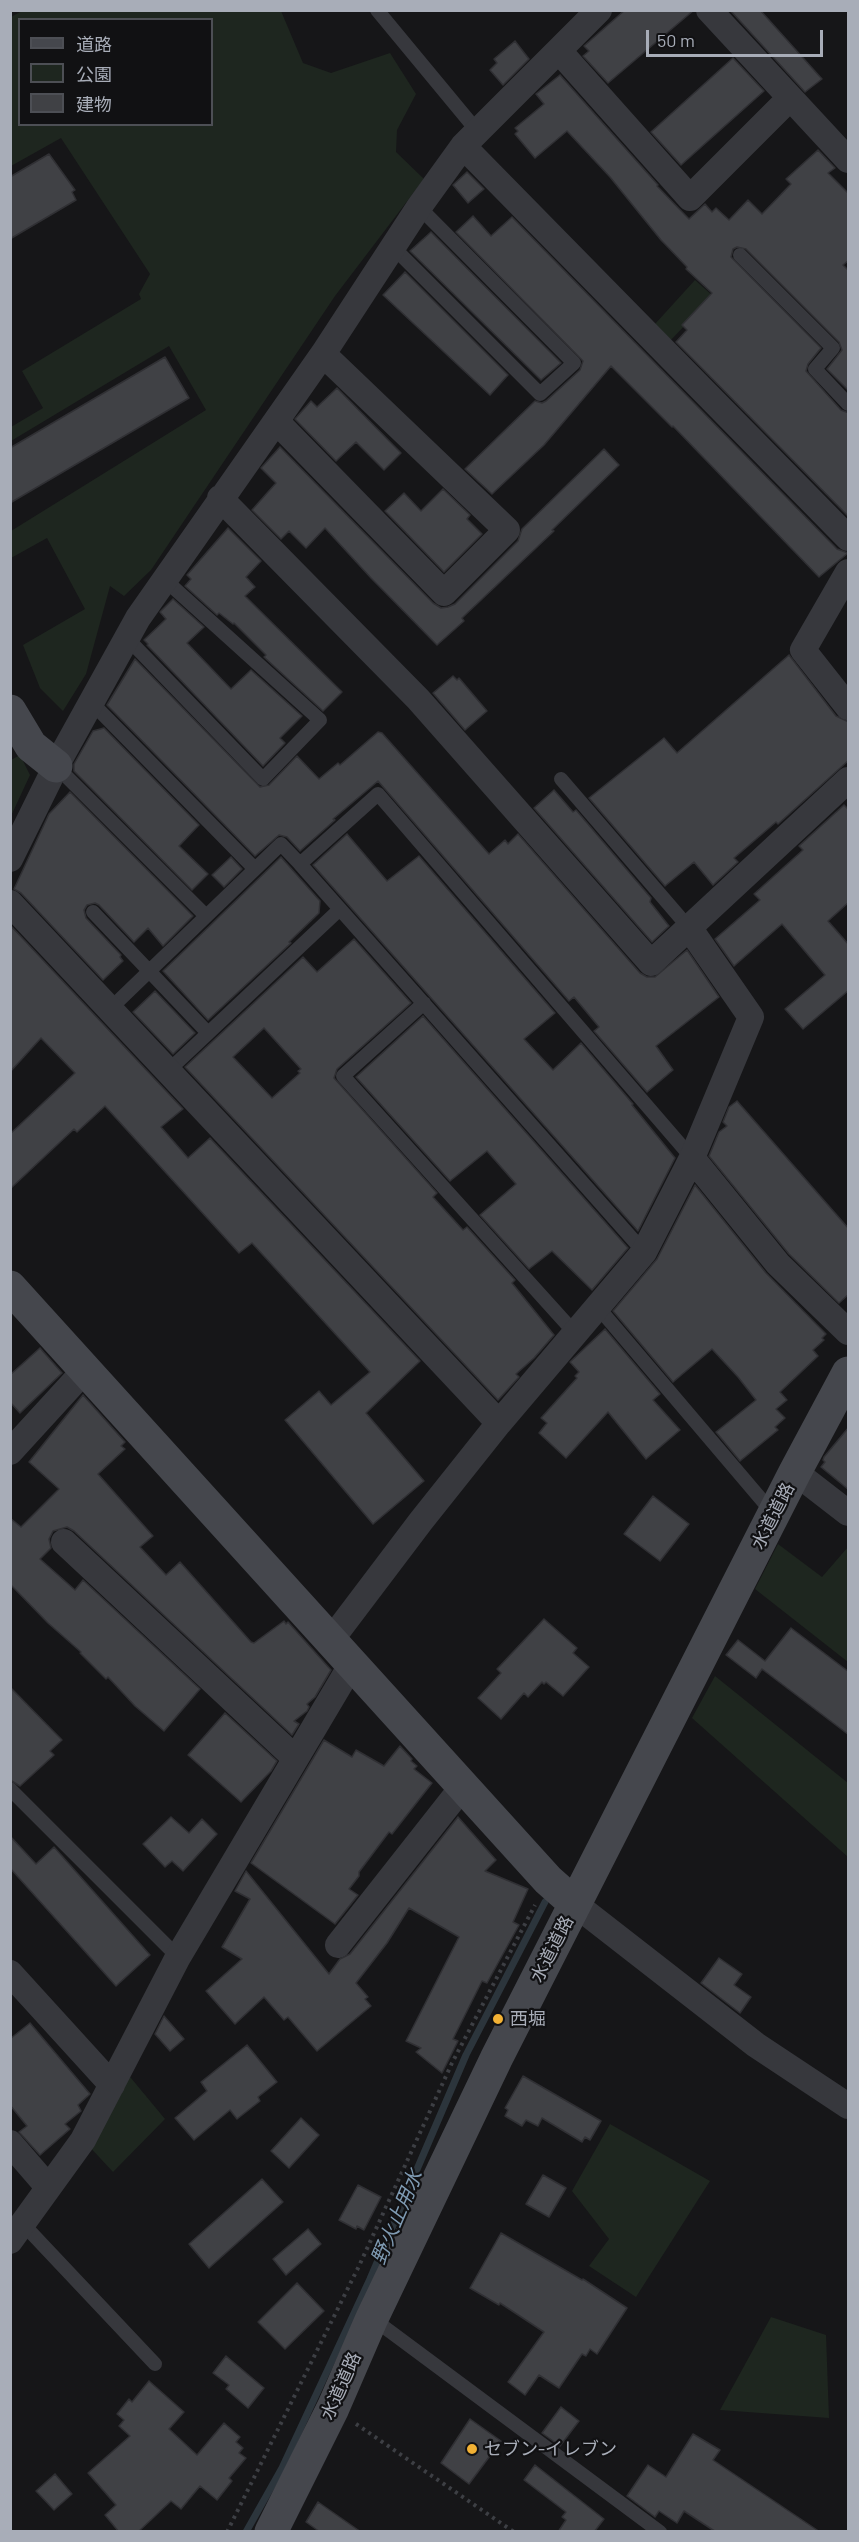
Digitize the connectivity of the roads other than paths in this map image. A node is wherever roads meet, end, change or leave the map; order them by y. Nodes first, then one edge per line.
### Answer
1 (377, 10) edge
2 (599, 10) edge
3 (709, 10) edge
4 (560, 51) junction
5 (789, 99) junction
6 (470, 139) junction
7 (849, 160) edge
8 (419, 207) junction
9 (393, 247) junction
10 (740, 255) dead end
11 (323, 354) junction
12 (849, 404) edge
13 (276, 421) junction
14 (220, 498) junction
15 (849, 538) edge
16 (848, 573) edge
17 (164, 579) junction
18 (127, 638) junction
19 (91, 702) junction
20 (849, 706) edge
21 (15, 729) edge
22 (56, 766) junction
23 (561, 779) dead end
24 (849, 780) edge
25 (10, 859) edge
26 (300, 864) junction
27 (255, 869) junction
28 (10, 903) edge
29 (340, 909) junction
30 (93, 912) dead end
31 (206, 916) junction
32 (690, 929) junction
33 (150, 970) junction
34 (424, 1003) junction
35 (110, 1009) junction
36 (208, 1033) junction
37 (169, 1070) junction
38 (692, 1158) junction
39 (644, 1252) junction
40 (10, 1287) edge
41 (597, 1306) junction
42 (574, 1332) junction
43 (849, 1332) edge
44 (85, 1370) junction
45 (849, 1373) edge
46 (499, 1423) junction
47 (13, 1442) edge
48 (795, 1472) junction
49 (849, 1513) edge
50 (774, 1514) junction
51 (64, 1542) dead end
52 (342, 1651) junction
53 (295, 1758) junction
54 (464, 1785) junction
55 (10, 1789) edge
56 (575, 1904) junction
57 (338, 1945) dead end
58 (178, 1957) junction
59 (10, 1973) edge
60 (112, 2085) junction
61 (849, 2106) edge
62 (10, 2144) edge
63 (48, 2187) junction
64 (17, 2232) edge
65 (372, 2318) junction
66 (155, 2364) dead end
67 (271, 2532) edge
68 (660, 2532) edge

1 - 6 lane
2 - 4 street
3 - 5 street
4 - 5 street
4 - 6 street
5 - 7 street
6 - 8 street
6 - 15 street
8 - 9 street
8 - 9 lane
9 - 11 street
10 - 12 lane
11 - 13 street
11 - 13 street
13 - 14 street
14 - 17 street
14 - 32 street
16 - 20 street
17 - 18 street
17 - 18 lane
18 - 19 street
19 - 22 street
19 - 27 lane
21 - 22 street
22 - 25 street
22 - 31 lane
23 - 32 lane
24 - 32 street
26 - 27 lane
26 - 29 lane
26 - 38 lane
27 - 31 lane
28 - 35 street
29 - 34 lane
29 - 36 lane
30 - 33 lane
31 - 33 lane
32 - 38 street
33 - 35 lane
33 - 36 lane
34 - 39 lane
34 - 42 lane
35 - 37 street
36 - 37 lane
37 - 46 street
38 - 39 street
38 - 43 street
39 - 41 street
40 - 44 street
41 - 42 street
41 - 50 lane
42 - 46 street
44 - 47 street
44 - 52 street
45 - 48 street, 水道道路
46 - 52 street
48 - 49 street
48 - 50 street, 水道道路
50 - 56 street, 水道道路
51 - 53 street
52 - 53 street
52 - 54 street
53 - 58 street
54 - 56 street
54 - 57 street
55 - 58 lane
56 - 61 street
56 - 65 street, 水道道路
58 - 60 street
59 - 60 street
60 - 63 street
62 - 63 street
63 - 64 street
64 - 66 lane
65 - 67 street, 水道道路
65 - 68 lane

